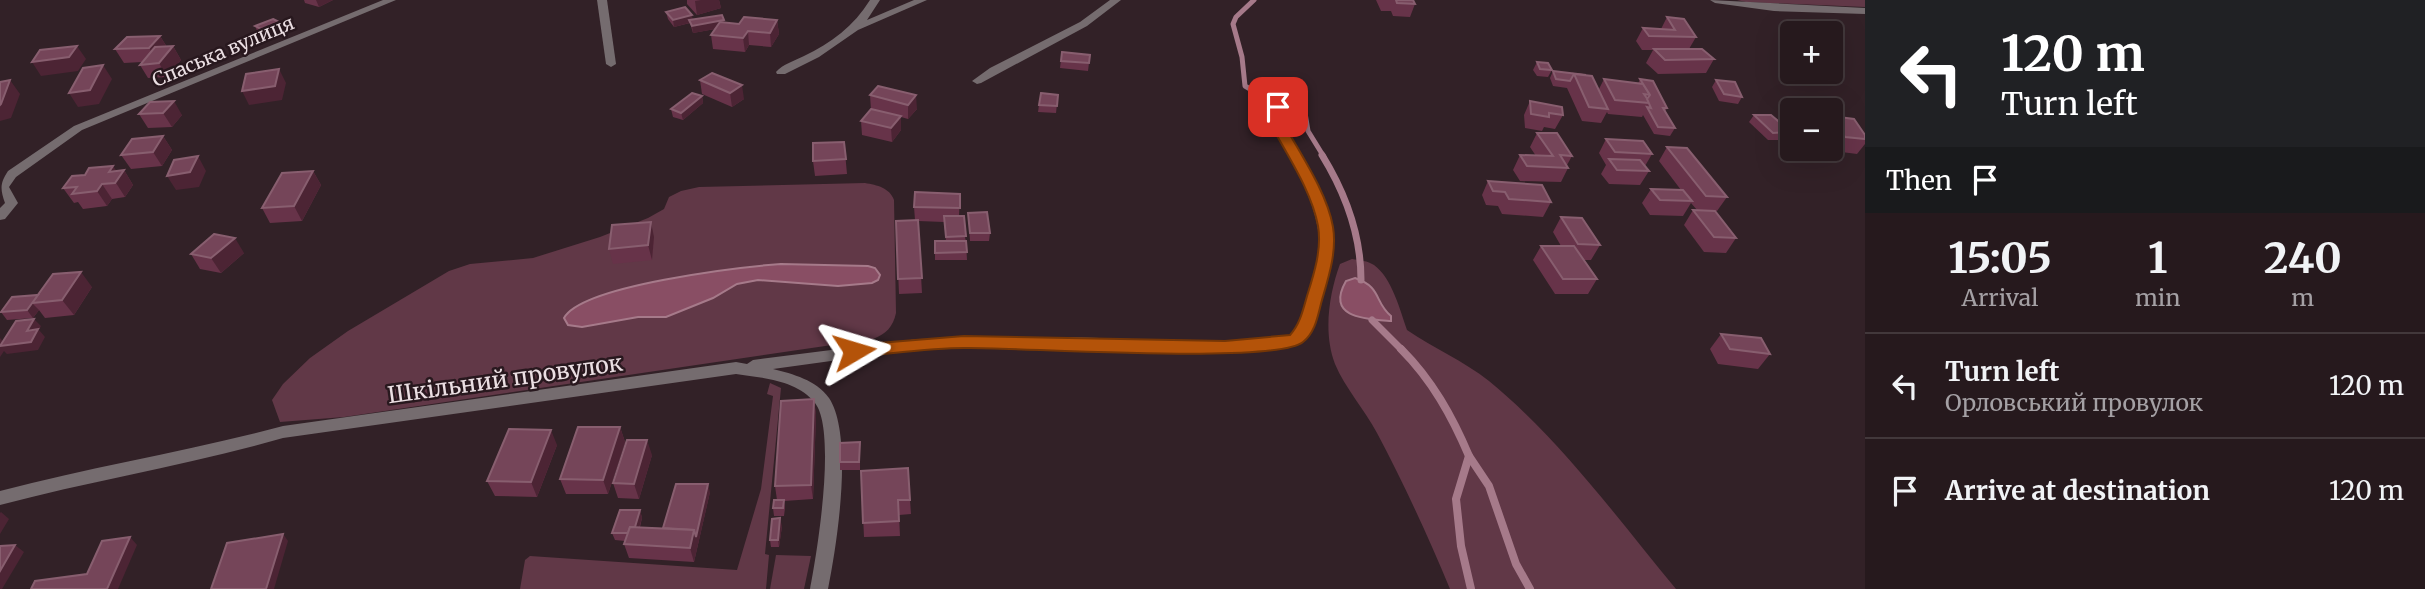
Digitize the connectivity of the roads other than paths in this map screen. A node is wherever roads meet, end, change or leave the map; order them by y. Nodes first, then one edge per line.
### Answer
1 (391, 0) edge
2 (602, 0) edge
3 (875, 0) edge
4 (922, 0) edge
5 (1116, 0) edge
6 (1715, 0) edge
7 (1865, 11) edge
8 (854, 30) junction
9 (611, 64) dead end
10 (781, 72) dead end
11 (977, 81) dead end
12 (1278, 107) dead end
13 (0, 216) edge
14 (736, 368) junction
15 (0, 498) edge
16 (819, 589) edge

1 - 13 street, Спаська вулиця
2 - 9 street
3 - 8 street
4 - 8 street
5 - 11 street
6 - 7 street
8 - 10 street
12 - 14 street
14 - 15 street, Шкільний провулок
14 - 16 street, Шкільний провулок

